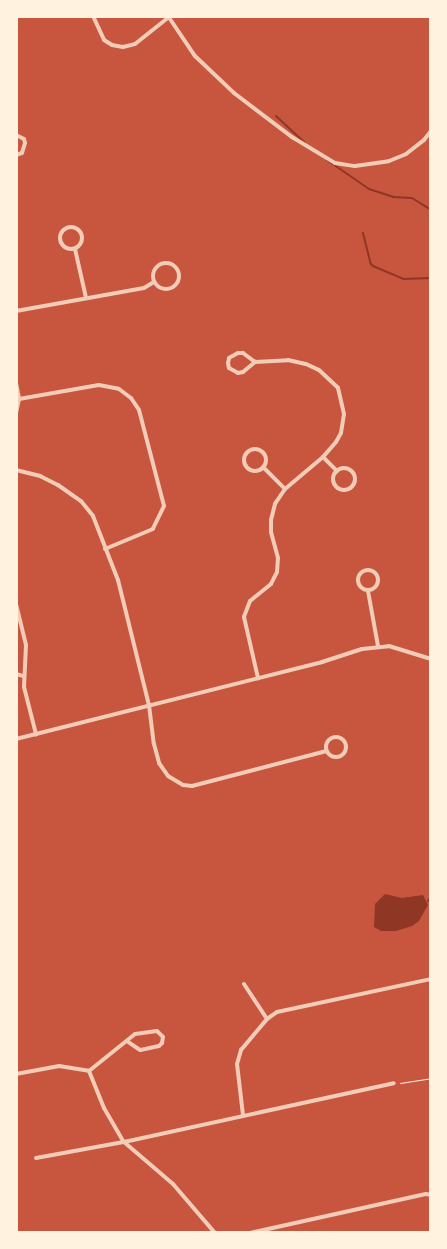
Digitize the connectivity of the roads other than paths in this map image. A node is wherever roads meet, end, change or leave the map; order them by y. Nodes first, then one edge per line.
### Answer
1 (93, 16) edge
2 (169, 17) edge
3 (431, 131) edge
4 (16, 135) edge
5 (16, 155) edge
6 (75, 248) junction
7 (154, 282) junction
8 (86, 298) junction
9 (16, 311) edge
10 (255, 362) junction
11 (16, 383) edge
12 (19, 399) junction
13 (16, 413) edge
14 (323, 457) junction
15 (263, 467) junction
16 (16, 470) edge
17 (337, 471) junction
18 (286, 489) junction
19 (105, 549) junction
20 (16, 561) edge
21 (16, 566) edge
22 (368, 591) junction
23 (16, 604) edge
24 (378, 646) junction
25 (431, 659) edge
26 (16, 674) edge
27 (23, 676) junction
28 (258, 678) junction
29 (149, 705) junction
30 (36, 734) junction
31 (16, 739) edge
32 (326, 751) junction
33 (431, 979) edge
34 (244, 984) dead end
35 (267, 1019) junction
36 (128, 1042) junction
37 (89, 1071) junction
38 (16, 1074) edge
39 (394, 1083) road end
40 (243, 1115) junction
41 (124, 1142) junction
42 (36, 1158) dead end
43 (431, 1195) edge
44 (216, 1233) edge
45 (250, 1233) edge

1 - 2 street
2 - 3 street
4 - 5 street
6 - 6 street
6 - 8 street
7 - 7 street
7 - 8 street
8 - 9 street
10 - 10 street
10 - 14 street
11 - 12 street
12 - 13 street
12 - 19 street
14 - 17 street
14 - 18 street
15 - 15 street
15 - 18 street
16 - 19 street
17 - 17 street
18 - 28 street
19 - 29 street
20 - 21 street
22 - 22 street
22 - 24 street
23 - 27 street
24 - 25 street
24 - 28 street
26 - 27 street
27 - 30 street
28 - 29 street
29 - 30 street
29 - 32 street
30 - 31 street
32 - 32 street
33 - 35 street
34 - 35 street
35 - 40 street
36 - 36 street
36 - 37 street
37 - 38 street
37 - 41 street
39 - 40 street
40 - 41 street
41 - 42 street
41 - 44 street
43 - 45 street

